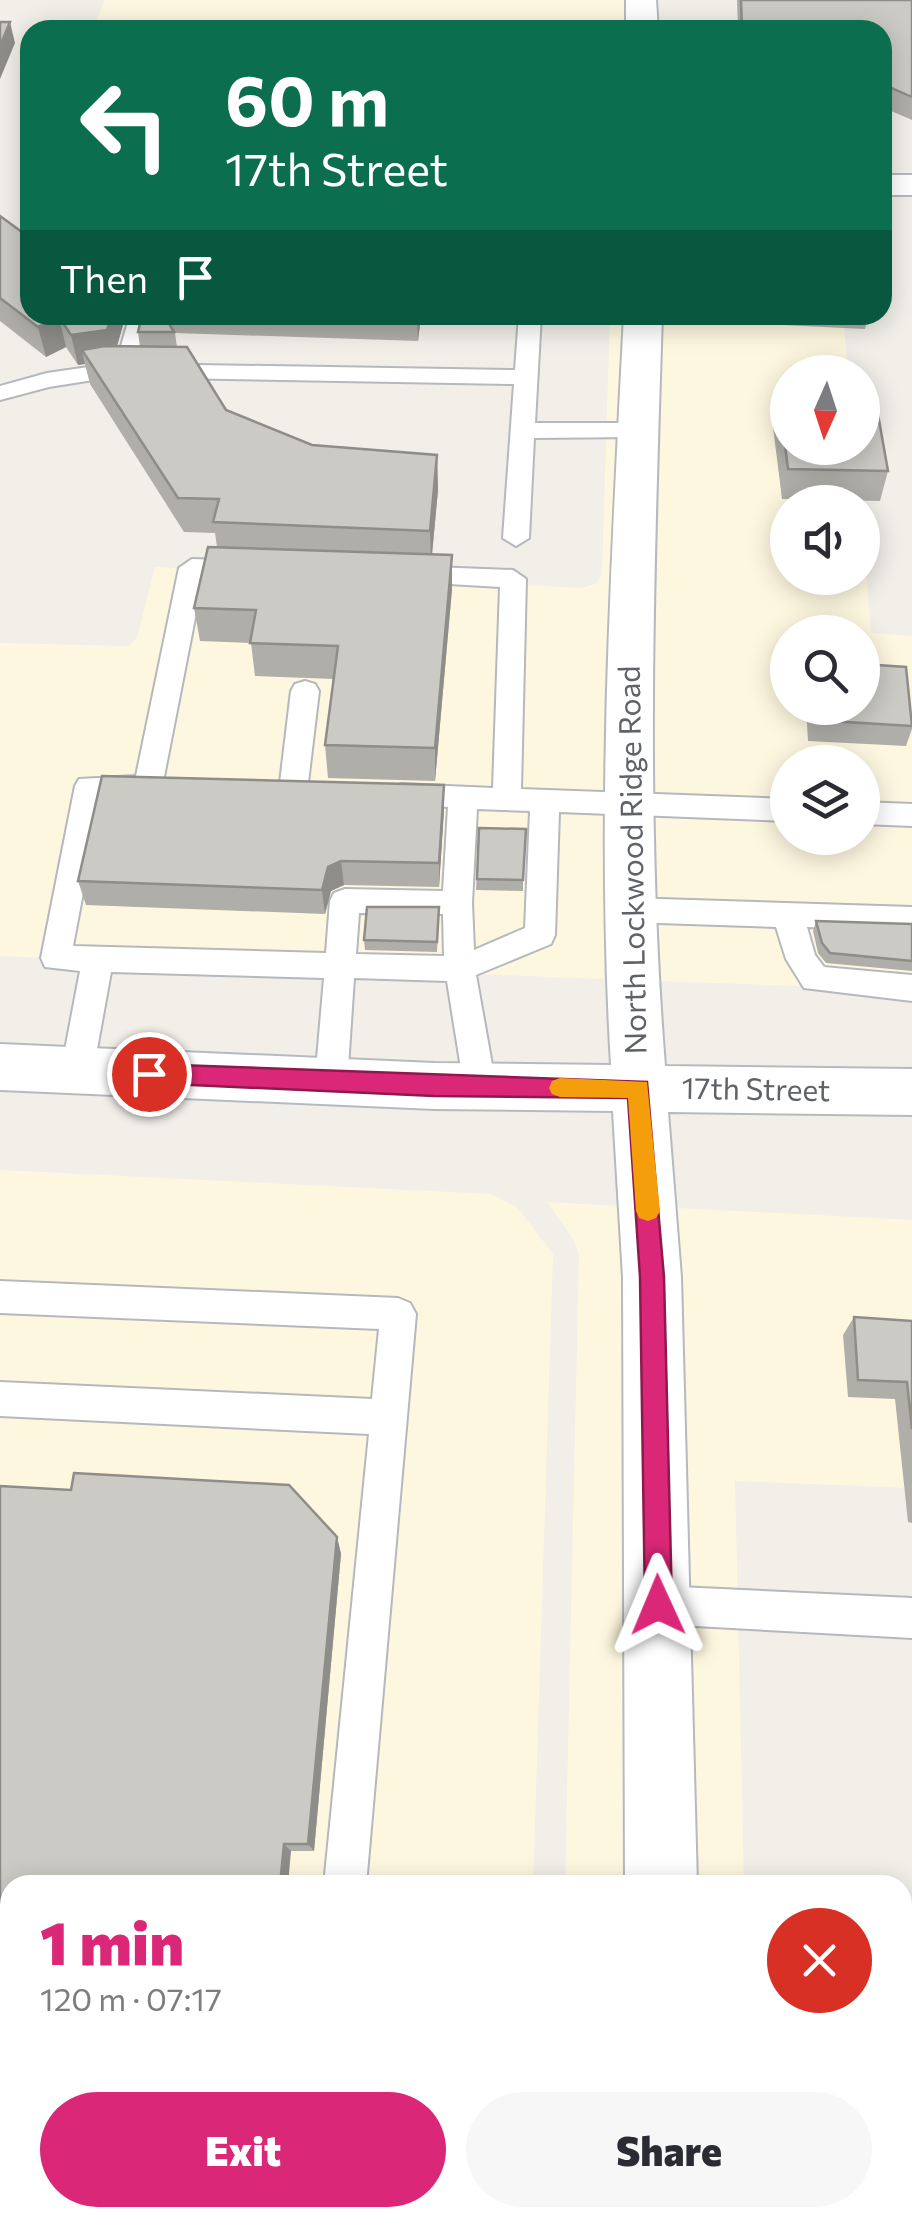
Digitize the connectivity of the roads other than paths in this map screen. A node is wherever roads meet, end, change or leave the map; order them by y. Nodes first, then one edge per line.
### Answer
1 (138, 325) edge
2 (530, 325) edge
3 (643, 325) edge
4 (125, 370) junction
5 (527, 377) junction
6 (0, 394) edge
7 (522, 430) junction
8 (638, 430) junction
9 (516, 538) dead end
10 (268, 570) edge
11 (381, 574) edge
12 (305, 691) dead end
13 (148, 787) junction
14 (184, 788) edge
15 (257, 790) edge
16 (294, 791) junction
17 (331, 792) edge
18 (369, 794) edge
19 (462, 797) junction
20 (507, 798) junction
21 (545, 798) junction
22 (627, 802) junction
23 (770, 809) edge
24 (880, 814) edge
25 (912, 816) edge
26 (457, 903) junction
27 (628, 910) junction
28 (788, 915) junction
29 (912, 919) edge
30 (98, 959) junction
31 (339, 968) junction
32 (460, 969) junction
33 (912, 988) edge
34 (0, 1067) edge
35 (76, 1070) junction
36 (330, 1082) junction
37 (480, 1087) junction
38 (639, 1088) junction
39 (912, 1092) edge
40 (0, 1296) edge
41 (0, 1399) edge
42 (388, 1416) junction
43 (658, 1605) junction
44 (912, 1618) edge
45 (345, 1875) edge
46 (661, 1875) edge

1 - 4 lane
2 - 5 lane
3 - 8 main road, North Lockwood Ridge Road
4 - 5 lane
4 - 6 lane
5 - 7 lane
7 - 8 lane
7 - 9 lane
8 - 22 main road, North Lockwood Ridge Road
10 - 13 lane
11 - 20 lane
12 - 16 lane
13 - 14 lane
13 - 30 lane
15 - 16 lane
16 - 17 lane
18 - 19 lane
19 - 20 lane
19 - 26 lane
20 - 21 lane
21 - 22 lane
21 - 32 lane
22 - 23 lane
22 - 27 main road, North Lockwood Ridge Road
24 - 25 lane
26 - 31 lane
26 - 32 lane
27 - 28 lane
27 - 38 main road, North Lockwood Ridge Road
28 - 29 lane
28 - 33 lane
30 - 31 lane
30 - 35 lane
31 - 32 lane
31 - 36 lane
32 - 37 lane
34 - 35 main road, 17th Street
35 - 36 main road, 17th Street
36 - 37 main road, 17th Street
37 - 38 main road, 17th Street
38 - 39 main road, 17th Street
38 - 43 main road, North Lockwood Ridge Road
40 - 42 lane
41 - 42 lane
42 - 45 lane
43 - 44 lane
43 - 46 main road, North Lockwood Ridge Road

